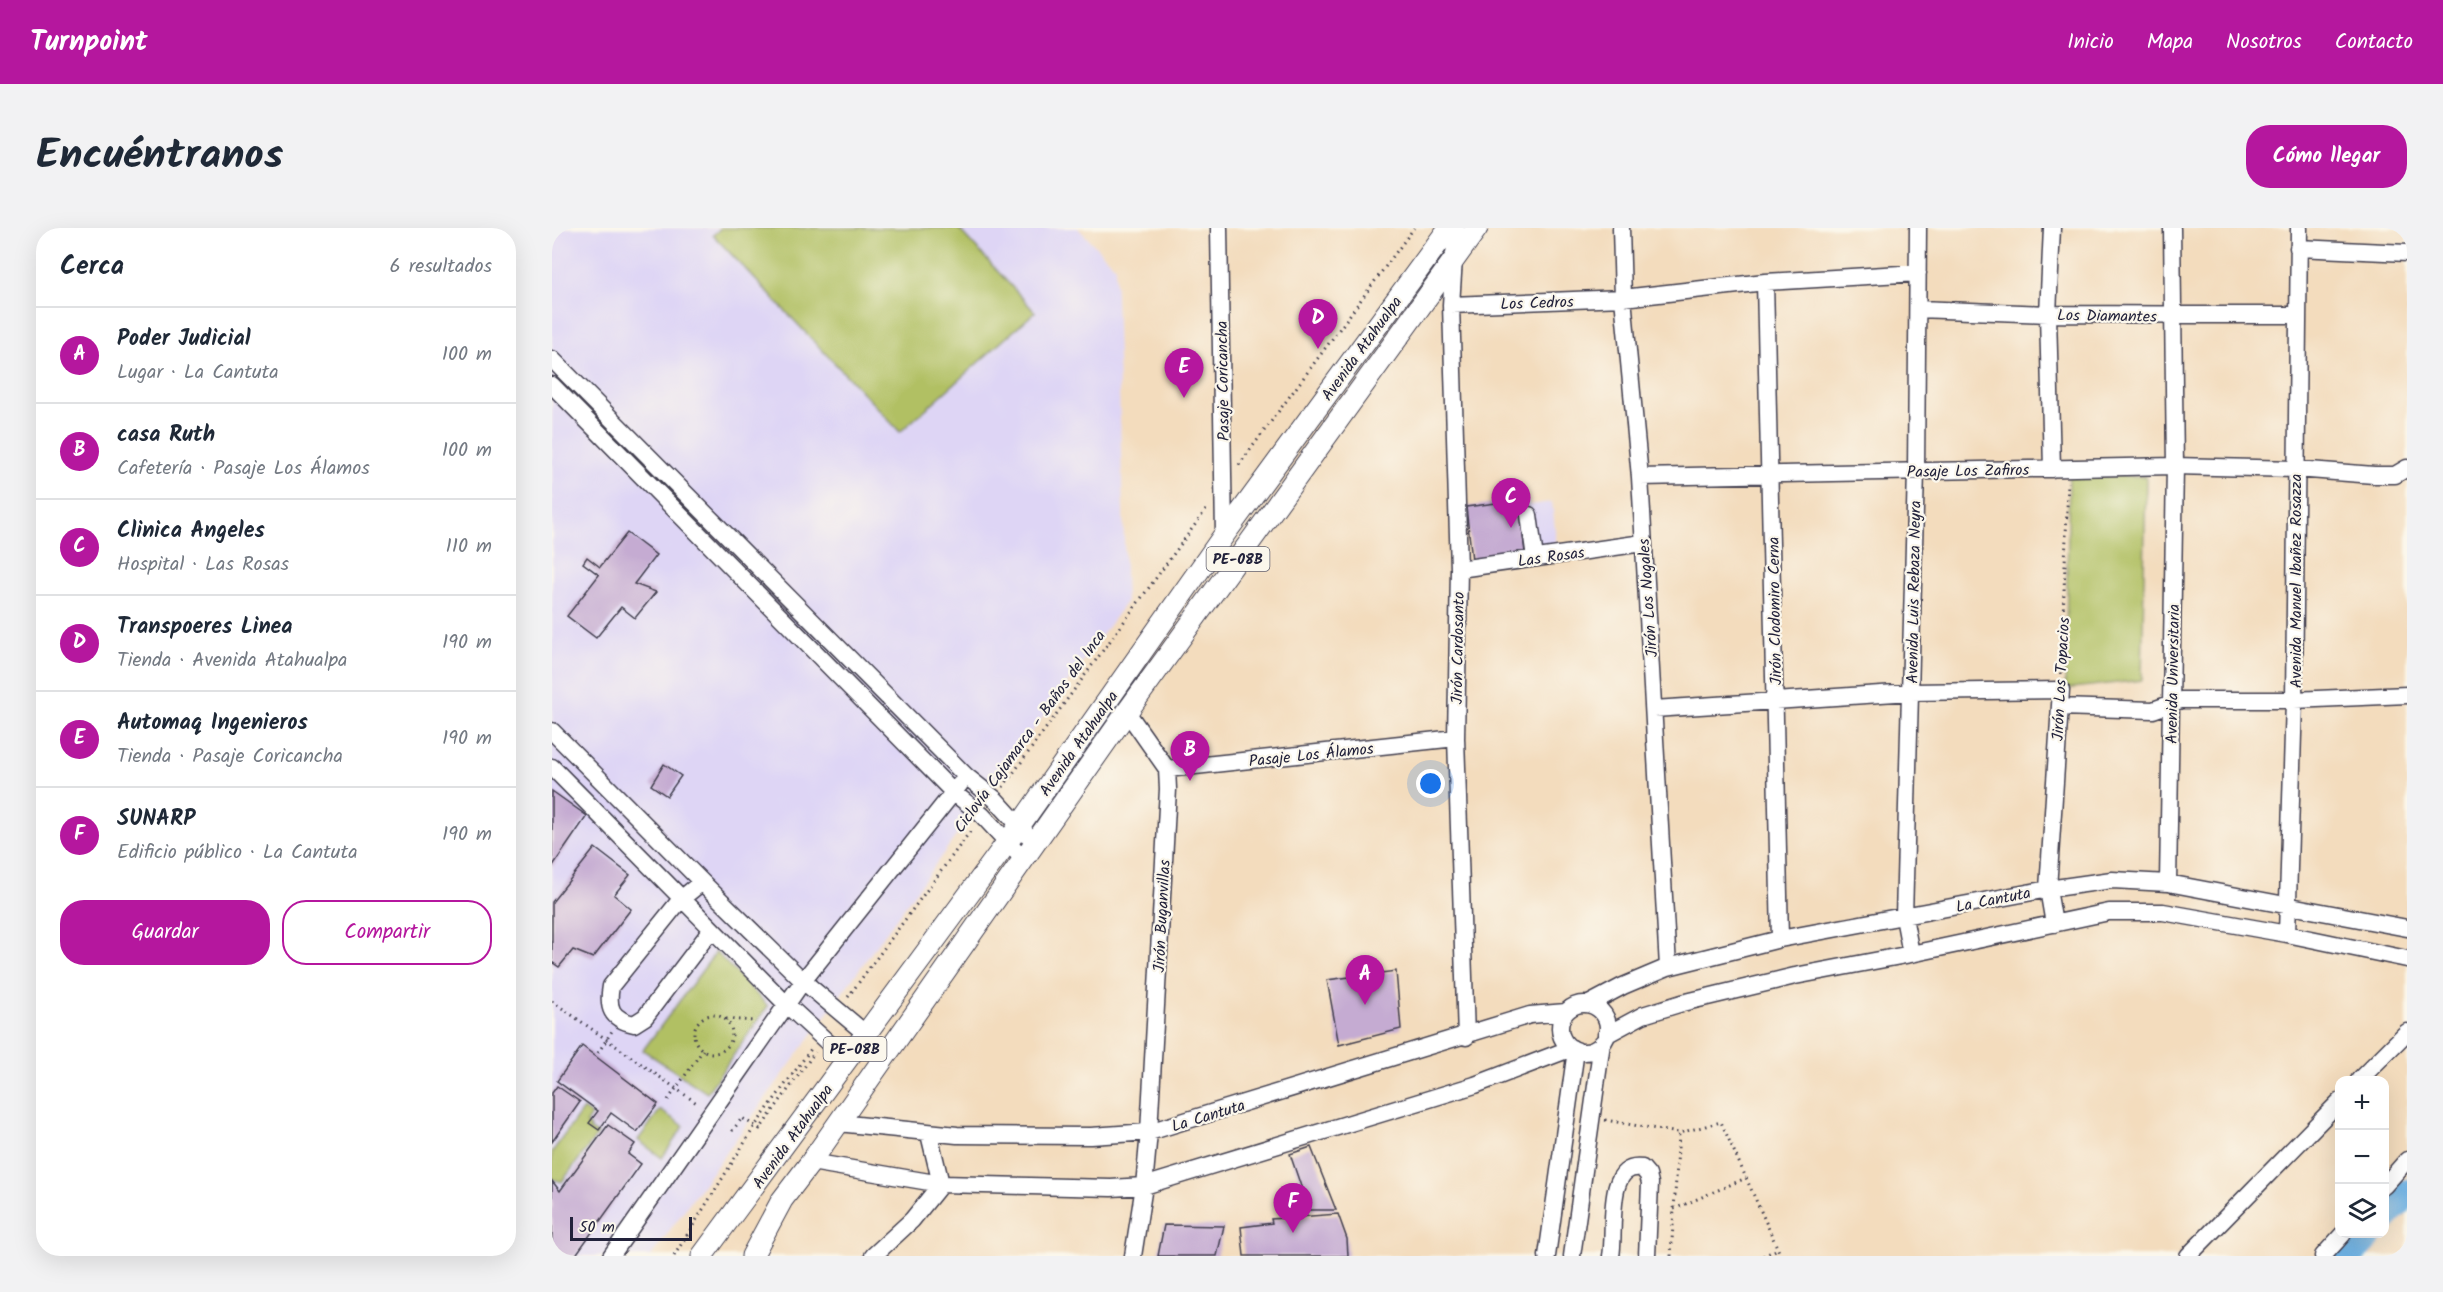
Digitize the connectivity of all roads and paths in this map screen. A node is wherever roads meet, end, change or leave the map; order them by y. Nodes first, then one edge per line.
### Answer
1 (1219, 228) edge
2 (1414, 228) edge
3 (1449, 228) edge
4 (1456, 228) edge
5 (1477, 228) edge
6 (1621, 228) edge
7 (1918, 228) edge
8 (2052, 228) edge
9 (2172, 228) edge
10 (2299, 228) edge
11 (2298, 248) junction
12 (2407, 253) edge
13 (1455, 260) junction
14 (1918, 273) junction
15 (1765, 282) junction
16 (1623, 298) junction
17 (1450, 305) junction
18 (1918, 309) junction
19 (2048, 314) junction
20 (2297, 315) junction
21 (2172, 316) junction
22 (552, 359) edge
23 (552, 385) edge
24 (2175, 466) junction
25 (2060, 468) junction
26 (2407, 468) edge
27 (2296, 469) junction
28 (1916, 471) junction
29 (1771, 475) junction
30 (1640, 477) junction
31 (1224, 484) junction
32 (1529, 515) dead end
33 (1224, 535) junction
34 (1643, 543) junction
35 (1535, 558) junction
36 (1459, 568) junction
37 (1911, 692) junction
38 (2407, 695) edge
39 (2060, 699) junction
40 (2294, 700) junction
41 (1776, 702) junction
42 (2172, 703) junction
43 (1654, 709) junction
44 (1127, 712) junction
45 (553, 735) edge
46 (1456, 738) junction
47 (552, 767) edge
48 (1167, 769) junction
49 (966, 776) junction
50 (954, 793) junction
51 (995, 799) junction
52 (982, 815) junction
53 (1014, 834) junction
54 (1030, 852) junction
55 (702, 882) junction
56 (2168, 883) junction
57 (2048, 889) junction
58 (681, 899) junction
59 (2288, 904) junction
60 (1904, 917) junction
61 (2054, 924) junction
62 (2407, 928) edge
63 (712, 929) junction
64 (2287, 934) junction
65 (1780, 939) junction
66 (1911, 954) junction
67 (2407, 959) edge
68 (1668, 968) junction
69 (803, 981) junction
70 (552, 1001) edge
71 (1589, 1004) junction
72 (788, 1005) junction
73 (837, 1012) junction
74 (1566, 1012) junction
75 (725, 1019) junction
76 (619, 1020) junction
77 (775, 1022) junction
78 (2407, 1032) edge
79 (866, 1034) junction
80 (1466, 1036) junction
81 (823, 1037) junction
82 (1604, 1039) junction
83 (606, 1041) junction
84 (1574, 1049) junction
85 (703, 1050) junction
86 (598, 1053) dead end
87 (847, 1060) junction
88 (2363, 1076) edge
89 (676, 1089) junction
90 (668, 1100) dead end
91 (2335, 1106) edge
92 (711, 1113) junction
93 (1590, 1118) junction
94 (838, 1123) junction
95 (755, 1126) junction
96 (732, 1131) dead end
97 (1149, 1132) junction
98 (1679, 1133) junction
99 (929, 1134) junction
100 (2407, 1160) edge
101 (811, 1162) junction
102 (1746, 1178) junction
103 (941, 1184) junction
104 (2387, 1184) edge
105 (1144, 1186) junction
106 (1674, 1209) junction
107 (2339, 1238) edge
108 (1778, 1249) junction
109 (612, 1256) edge
110 (674, 1256) edge
111 (702, 1256) edge
112 (752, 1256) edge
113 (873, 1256) edge
114 (1133, 1256) edge
115 (1547, 1256) edge
116 (1572, 1256) edge
117 (1611, 1256) edge
118 (1647, 1256) edge
119 (1671, 1256) edge
120 (1763, 1256) edge
121 (1781, 1256) edge
122 (2188, 1256) edge
123 (2323, 1256) edge

1 - 31 street, Pasaje Coricancha
2 - 31 path, Ciclovía Cajamarca - Baños del Inca
3 - 33 main road, Avenida Atahualpa / PE-08B
4 - 13 street, Jirón Cardosanto
5 - 13 main road, Avenida Atahualpa / PE-08B
6 - 16 street, Jirón Los Nogales
7 - 14 street, Avenida Luis Rebaza Neyra
8 - 19 street
9 - 21 street, Avenida Universitaria
10 - 11 street, Avenida Manuel Ibañez Rosazza
11 - 12 street
11 - 20 street, Avenida Manuel Ibañez Rosazza
13 - 17 street, Jirón Cardosanto
13 - 44 main road, Avenida Atahualpa / PE-08B
14 - 15 street, Los Cedros
14 - 18 street, Avenida Luis Rebaza Neyra
15 - 16 street, Los Cedros
15 - 29 street, Jirón Clodomiro Cerna
16 - 17 street, Los Cedros
16 - 30 street, Jirón Los Nogales
17 - 36 street, Jirón Cardosanto
18 - 19 street, Los Diamantes
18 - 28 street, Avenida Luis Rebaza Neyra
19 - 21 street, Los Diamantes
19 - 25 street
20 - 21 street, Los Diamantes
20 - 27 street, Avenida Manuel Ibañez Rosazza
21 - 24 street, Avenida Universitaria
22 - 49 street
23 - 50 street
24 - 25 street, Pasaje Los Zafiros
24 - 27 street, Pasaje Los Zafiros
24 - 42 street, Avenida Universitaria
25 - 28 street, Pasaje Los Zafiros
25 - 39 path, Jirón Los Topacios
26 - 27 street, Pasaje Los Zafiros
27 - 40 street, Avenida Manuel Ibañez Rosazza
28 - 29 street, Pasaje Los Zafiros
28 - 37 street, Avenida Luis Rebaza Neyra
29 - 30 street, Pasaje Los Zafiros
29 - 41 street, Jirón Clodomiro Cerna
30 - 34 street, Jirón Los Nogales
31 - 33 street, Pasaje Coricancha
31 - 51 path, Ciclovía Cajamarca - Baños del Inca
32 - 35 street
33 - 53 main road, Avenida Atahualpa / PE-08B
34 - 35 street, Las Rosas
34 - 43 street, Jirón Los Nogales
35 - 36 street, Las Rosas
36 - 46 street, Jirón Cardosanto
37 - 39 street
37 - 41 street
37 - 60 street, Avenida Luis Rebaza Neyra
38 - 40 street
39 - 42 street
39 - 57 street, Jirón Los Topacios
40 - 42 street
40 - 59 street, Avenida Manuel Ibañez Rosazza
41 - 43 street
41 - 65 street, Jirón Clodomiro Cerna
42 - 56 street, Avenida Universitaria
43 - 68 street, Jirón Los Nogales
44 - 48 street
44 - 54 main road, Avenida Atahualpa / PE-08B
45 - 55 street
46 - 48 street, Pasaje Los Álamos
46 - 80 street, Jirón Cardosanto
47 - 58 street
48 - 97 street, Jirón Buganvillas
49 - 50 street
49 - 51 street
50 - 52 street
50 - 69 street
51 - 53 street
52 - 53 street
52 - 73 path, Ciclovía Cajamarca - Baños del Inca
53 - 54 street
53 - 79 main road, Avenida Atahualpa / PE-08B
54 - 94 main road, Avenida Atahualpa / PE-08B
55 - 58 street
55 - 69 street
56 - 57 street, La Cantuta
56 - 59 street, La Cantuta
57 - 60 street, La Cantuta
57 - 61 street, Jirón Los Topacios
58 - 63 street
58 - 76 street
59 - 62 street, La Cantuta
59 - 64 street, Avenida Manuel Ibañez Rosazza
60 - 65 street, La Cantuta
60 - 66 street, Avenida Luis Rebaza Neyra
61 - 64 street
61 - 66 street
63 - 72 street
63 - 76 street
64 - 67 street
65 - 68 street, La Cantuta
66 - 82 street
68 - 71 street, La Cantuta
69 - 72 street
69 - 73 street
70 - 83 path
71 - 74 street, La Cantuta
71 - 82 street
72 - 77 street
72 - 81 street
73 - 79 street
74 - 80 street, La Cantuta
74 - 84 street
75 - 77 path
75 - 85 path
75 - 85 path
76 - 83 path
77 - 92 street
78 - 88 street
79 - 87 main road, Avenida Atahualpa / PE-08B
80 - 97 street, La Cantuta
81 - 87 street
81 - 95 path
82 - 84 street
82 - 93 street
83 - 86 path
83 - 89 path
84 - 105 street
84 - 115 street
85 - 89 path
87 - 111 main road, Avenida Atahualpa / PE-08B
89 - 90 path
89 - 92 path
91 - 122 street
92 - 109 street
93 - 98 path
93 - 116 street
94 - 99 street, La Cantuta
94 - 101 main road, Avenida Atahualpa / PE-08B
95 - 96 path
95 - 110 path
97 - 99 street, La Cantuta
97 - 105 street, Jirón Buganvillas
98 - 102 path
98 - 106 path
99 - 103 street
100 - 104 street
101 - 103 street
101 - 112 main road, PE-08B
102 - 106 path
102 - 108 path
103 - 105 street
103 - 113 street
105 - 114 street, Jirón Buganvillas
106 - 119 path
107 - 123 street
108 - 120 path
108 - 121 path
117 - 118 street

